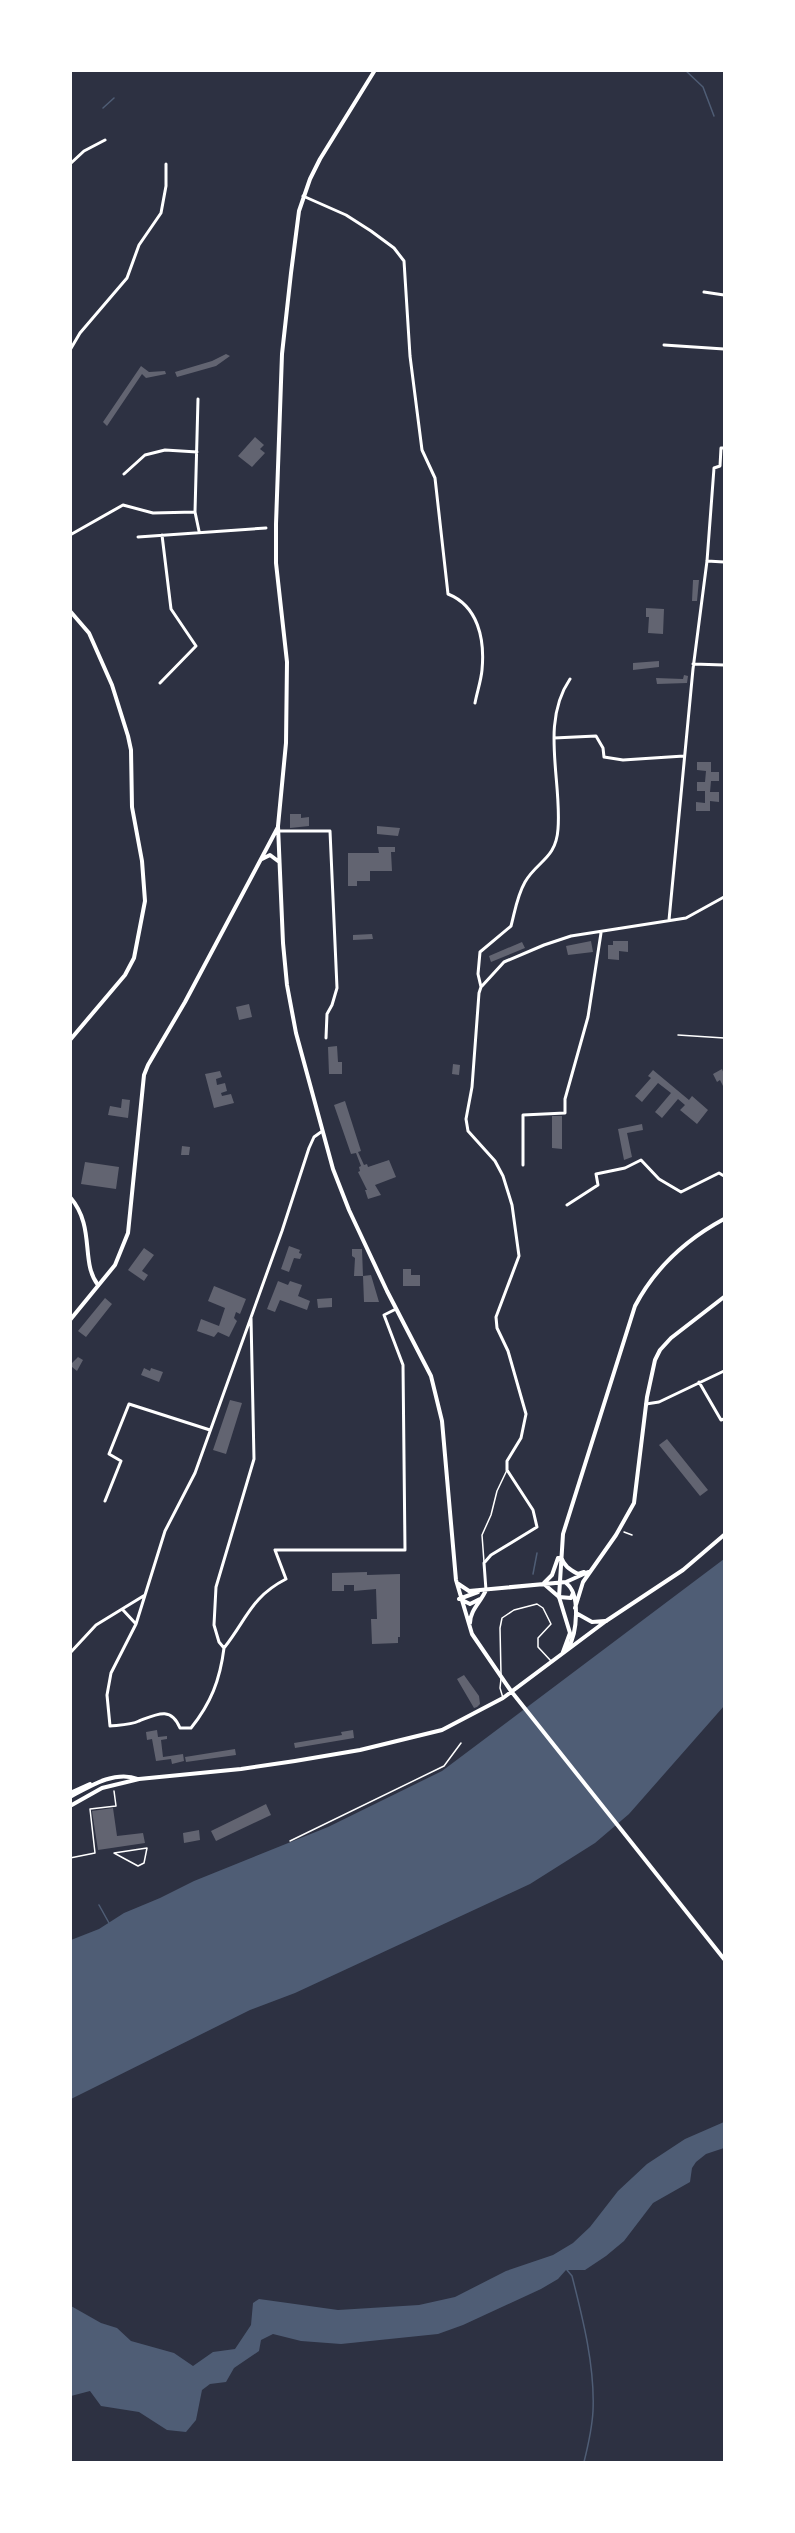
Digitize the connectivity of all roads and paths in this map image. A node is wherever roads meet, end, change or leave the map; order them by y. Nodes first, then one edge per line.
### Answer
1 (375, 70) edge
2 (105, 140) dead end
3 (70, 164) edge
4 (166, 164) dead end
5 (303, 196) junction
6 (704, 292) dead end
7 (724, 295) edge
8 (664, 345) dead end
9 (724, 349) edge
10 (70, 350) edge
11 (198, 399) dead end
12 (724, 448) edge
13 (196, 453) junction
14 (124, 474) dead end
15 (195, 512) junction
16 (266, 528) dead end
17 (199, 531) junction
18 (70, 535) edge
19 (162, 535) junction
20 (138, 537) dead end
21 (707, 561) junction
22 (724, 562) edge
23 (70, 611) edge
24 (693, 664) junction
25 (724, 665) edge
26 (570, 679) dead end
27 (160, 683) dead end
28 (475, 703) dead end
29 (554, 738) junction
30 (685, 756) junction
31 (278, 829) junction
32 (261, 859) junction
33 (280, 863) junction
34 (724, 897) edge
35 (669, 920) junction
36 (601, 933) junction
37 (481, 987) junction
38 (678, 1035) dead end
39 (326, 1038) dead end
40 (724, 1038) edge
41 (70, 1040) edge
42 (321, 1132) junction
43 (523, 1166) dead end
44 (724, 1176) edge
45 (70, 1197) edge
46 (567, 1205) dead end
47 (724, 1219) edge
48 (98, 1285) junction
49 (724, 1297) edge
50 (396, 1309) junction
51 (251, 1318) junction
52 (70, 1320) edge
53 (724, 1371) edge
54 (699, 1382) junction
55 (646, 1404) junction
56 (724, 1419) edge
57 (210, 1430) junction
58 (507, 1470) junction
59 (105, 1501) dead end
60 (623, 1532) dead end
61 (724, 1534) edge
62 (632, 1535) dead end
63 (560, 1553) junction
64 (484, 1563) junction
65 (590, 1571) junction
66 (558, 1582) junction
67 (566, 1582) junction
68 (456, 1583) junction
69 (544, 1583) junction
70 (486, 1590) junction
71 (573, 1593) junction
72 (147, 1594) junction
73 (559, 1597) junction
74 (483, 1598) junction
75 (459, 1599) junction
76 (123, 1610) junction
77 (576, 1611) junction
78 (606, 1621) junction
79 (136, 1624) junction
80 (569, 1625) junction
81 (575, 1631) junction
82 (472, 1634) junction
83 (588, 1634) junction
84 (224, 1648) junction
85 (70, 1653) edge
86 (560, 1656) junction
87 (552, 1662) junction
88 (503, 1698) junction
89 (461, 1743) dead end
90 (139, 1779) junction
91 (113, 1789) dead end
92 (70, 1795) edge
93 (70, 1806) edge
94 (290, 1841) dead end
95 (147, 1848) joint
96 (70, 1858) edge
97 (724, 1959) edge

1 - 5 main road
2 - 3 street
4 - 10 street
5 - 28 street
5 - 31 main road
6 - 7 street
8 - 9 street
11 - 13 street
12 - 21 street
13 - 14 street
13 - 15 street
15 - 17 street
15 - 18 street
16 - 17 street
17 - 19 street
19 - 20 street
19 - 27 street
21 - 22 street
21 - 24 street
23 - 41 main road
24 - 25 street
24 - 30 street
26 - 29 street
29 - 30 street
29 - 37 street
30 - 35 street
31 - 32 main road
31 - 33 main road
31 - 39 street
32 - 33 main road
32 - 48 main road
33 - 42 main road
34 - 35 street
35 - 36 street
36 - 37 street
36 - 43 street
37 - 58 street
38 - 40 lane
42 - 50 main road
42 - 51 street
44 - 46 street
45 - 48 main road
47 - 63 main road
48 - 52 main road
49 - 55 main road
50 - 68 main road
50 - 84 street
51 - 57 street
51 - 84 street
53 - 54 street
54 - 55 street
54 - 56 street
55 - 65 main road
57 - 59 street
57 - 72 street
58 - 64 lane
58 - 64 street
60 - 62 path
61 - 78 main road
63 - 65 main road
63 - 66 main road
63 - 69 main road
64 - 70 street
65 - 67 main road
65 - 77 main road
66 - 67 main road
66 - 69 main road
66 - 73 main road
67 - 71 main road
68 - 70 main road
68 - 75 main road
69 - 70 main road
69 - 73 main road
70 - 74 main road
70 - 75 main road
71 - 73 main road
71 - 77 main road
72 - 76 street
72 - 79 street
73 - 80 main road
74 - 75 main road
74 - 82 main road
75 - 82 main road
76 - 79 street
76 - 85 street
77 - 78 main road
77 - 81 main road
78 - 83 main road
79 - 84 street
80 - 81 main road
80 - 86 main road
81 - 83 main road
81 - 86 main road
82 - 97 main road
83 - 86 main road
86 - 87 main road
87 - 88 main road
87 - 88 lane
88 - 90 main road
89 - 94 path
90 - 92 main road
90 - 93 main road
91 - 96 path
95 - 95 path

